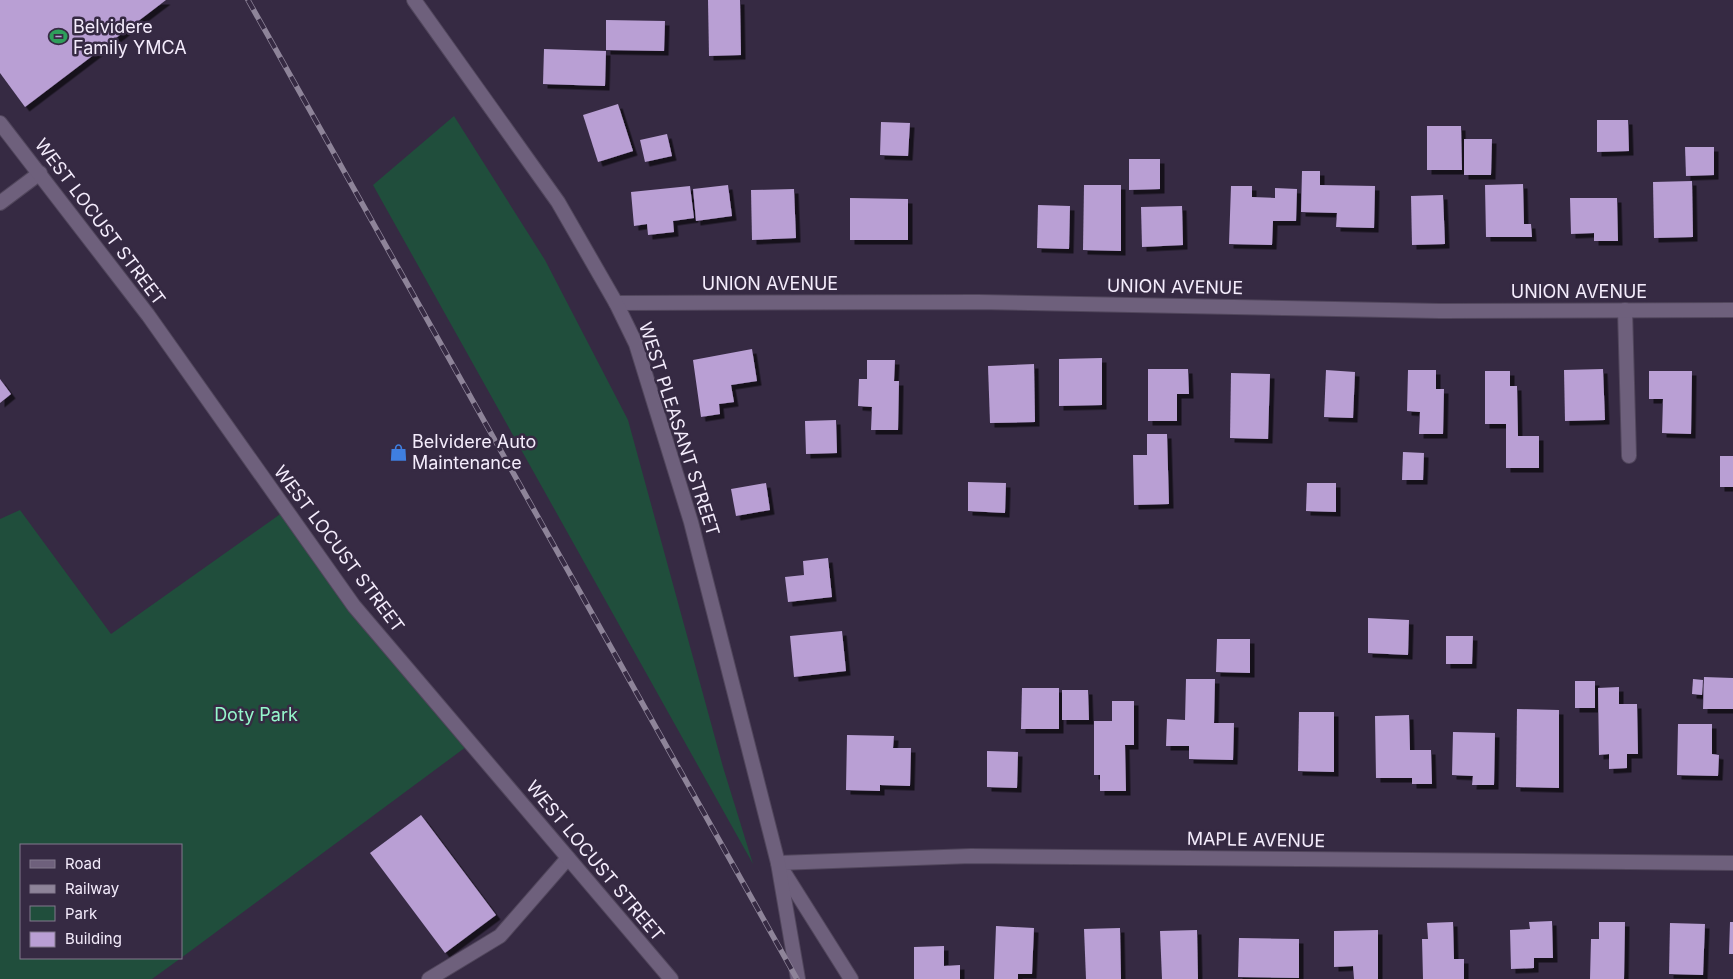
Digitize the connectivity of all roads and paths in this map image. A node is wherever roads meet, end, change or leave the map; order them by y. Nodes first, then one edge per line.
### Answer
1 (414, 0) edge
2 (0, 123) edge
3 (40, 173) junction
4 (0, 204) edge
5 (616, 303) junction
6 (1625, 310) junction
7 (1733, 310) edge
8 (1629, 456) dead end
9 (568, 858) junction
10 (1733, 863) edge
11 (778, 864) junction
12 (429, 979) edge
13 (670, 979) edge
14 (798, 979) edge
15 (851, 979) edge

1 - 5 street, WEST PLEASANT STREET
2 - 3 street, WEST LOCUST STREET
3 - 4 street
3 - 9 street, WEST LOCUST STREET
5 - 6 street, UNION AVENUE
5 - 11 street, WEST PLEASANT STREET
6 - 7 street, UNION AVENUE
6 - 8 street
9 - 12 street
9 - 13 street, WEST LOCUST STREET
10 - 11 street, MAPLE AVENUE
11 - 14 street, WEST PLEASANT STREET
11 - 15 street, WEST PLEASANT STREET

